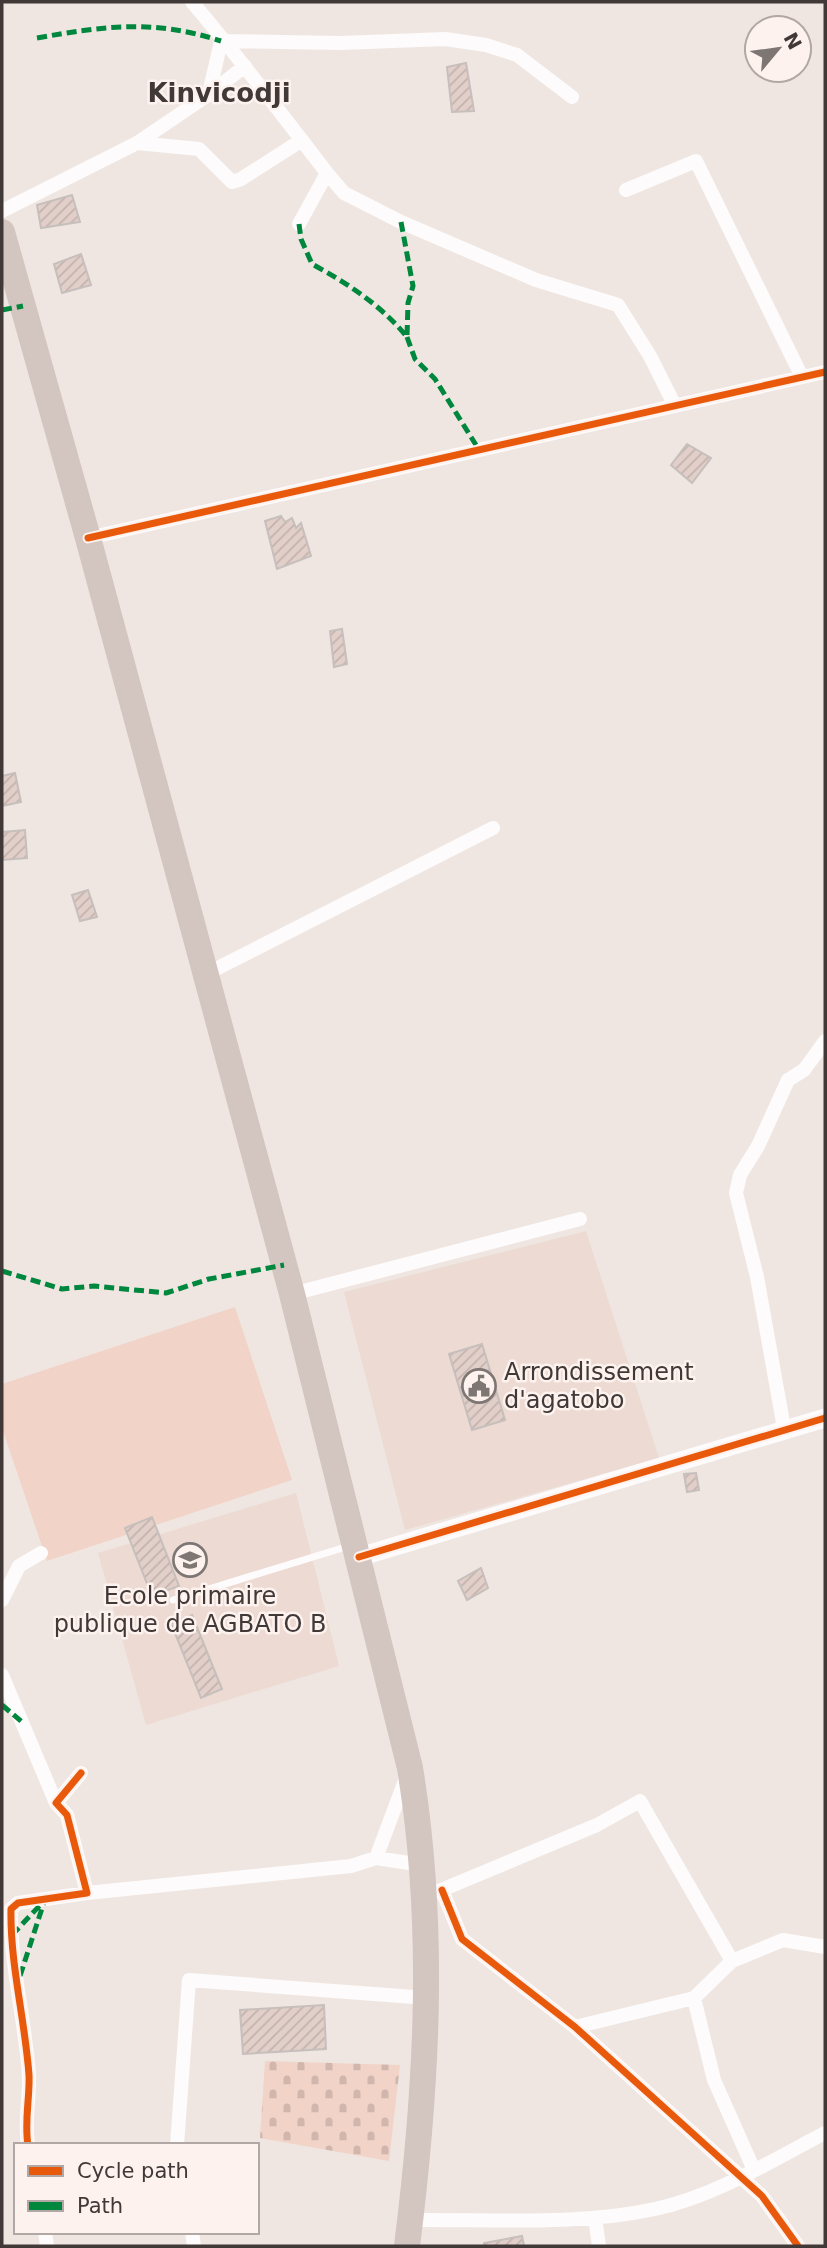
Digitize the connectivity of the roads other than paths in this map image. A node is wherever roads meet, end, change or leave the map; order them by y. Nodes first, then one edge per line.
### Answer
1 (192, 2) edge
2 (221, 41) junction
3 (245, 66) junction
4 (208, 95) junction
5 (572, 97) dead end
6 (302, 140) junction
7 (137, 143) junction
8 (327, 173) junction
9 (626, 190) dead end
10 (2, 211) edge
11 (299, 224) dead end
12 (2, 232) edge
13 (825, 372) edge
14 (802, 377) junction
15 (675, 406) junction
16 (88, 538) junction
17 (494, 828) dead end
18 (204, 975) junction
19 (825, 1041) edge
20 (580, 1219) dead end
21 (292, 1294) junction
22 (825, 1418) edge
23 (784, 1428) junction
24 (357, 1550) junction
25 (41, 1553) dead end
26 (2, 1600) edge
27 (173, 1600) dead end
28 (2, 1675) edge
29 (410, 1768) junction
30 (81, 1773) dead end
31 (56, 1804) junction
32 (376, 1858) junction
33 (422, 1865) junction
34 (434, 1893) junction
35 (87, 1894) junction
36 (6, 1942) edge
37 (825, 1947) edge
38 (732, 1961) junction
39 (426, 1998) junction
40 (694, 1998) junction
41 (575, 2027) junction
42 (825, 2133) edge
43 (28, 2143) edge
44 (177, 2143) edge
45 (748, 2174) junction
46 (595, 2218) junction
47 (409, 2233) edge
48 (600, 2246) edge
49 (798, 2246) edge

1 - 2 street
2 - 3 street
2 - 4 street
2 - 5 street
3 - 4 street
3 - 6 street
4 - 7 street
6 - 7 street
6 - 8 street
7 - 10 street
8 - 11 street
8 - 15 street
9 - 14 street
12 - 16 highway
13 - 14 street
14 - 15 street
15 - 16 street
16 - 18 highway
17 - 18 street
18 - 21 highway
19 - 23 street
20 - 21 street
21 - 24 highway
22 - 23 street
23 - 24 street
24 - 27 lane
24 - 29 highway
25 - 26 street
28 - 31 street
29 - 32 street
29 - 33 highway
30 - 31 street
31 - 35 street
32 - 33 street
32 - 35 street
33 - 34 highway
34 - 38 street
34 - 39 highway
34 - 41 street
35 - 36 street
36 - 43 street
37 - 38 street
38 - 40 street
39 - 44 street
39 - 47 highway
40 - 41 street
40 - 45 street
41 - 45 street
42 - 45 street
45 - 46 street
45 - 49 street
46 - 47 street
46 - 48 street

